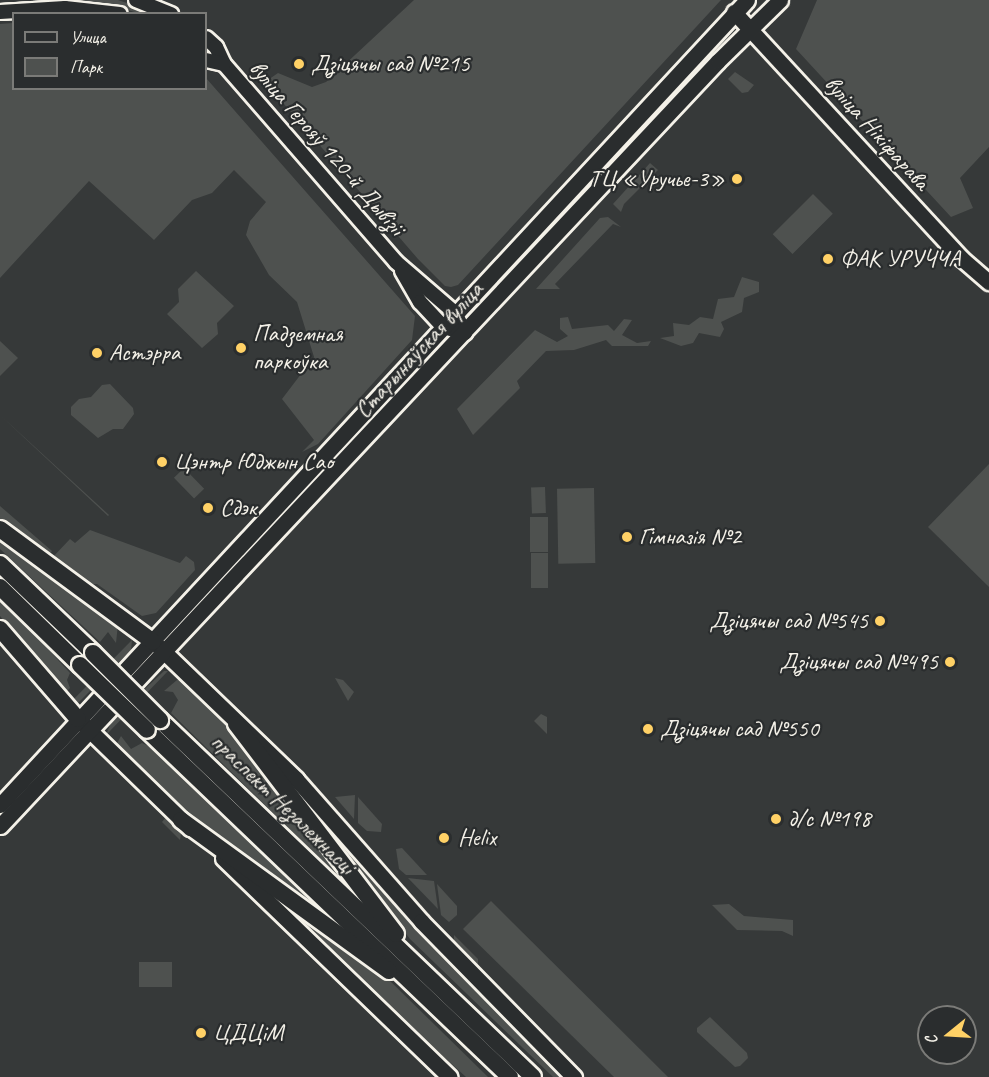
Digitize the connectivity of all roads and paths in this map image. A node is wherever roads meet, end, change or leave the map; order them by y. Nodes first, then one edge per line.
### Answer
1 (136, 0) edge
2 (747, 0) edge
3 (780, 0) edge
4 (0, 12) edge
5 (101, 12) edge
6 (166, 12) edge
7 (734, 12) junction
8 (751, 29) junction
9 (207, 39) edge
10 (207, 60) edge
11 (224, 64) junction
12 (396, 262) junction
13 (989, 282) edge
14 (455, 313) junction
15 (442, 327) junction
16 (465, 333) junction
17 (0, 529) edge
18 (0, 564) edge
19 (0, 586) edge
20 (0, 629) edge
21 (160, 647) junction
22 (87, 659) junction
23 (84, 724) junction
24 (236, 724) junction
25 (0, 805) edge
26 (181, 820) junction
27 (0, 826) edge
28 (432, 990) junction
29 (450, 1077) edge
30 (510, 1077) edge
31 (533, 1077) edge
32 (574, 1077) edge

1 - 6 street
2 - 7 main road, Старынаўская вуліца
3 - 8 main road, Старынаўская вуліца
4 - 5 street
7 - 8 main road, вуліца Нікіфарава
7 - 14 main road, Старынаўская вуліца
8 - 13 main road, вуліца Нікіфарава
8 - 16 main road, Старынаўская вуліца
9 - 11 street, вуліца Герояў 120-й Дывізіі
10 - 11 street, вуліца Герояў 120-й Дывізіі
11 - 12 street, вуліца Герояў 120-й Дывізіі
12 - 14 street, вуліца Герояў 120-й Дывізіі
12 - 15 street, вуліца Герояў 120-й Дывізіі
14 - 15 main road, Старынаўская вуліца
14 - 16 street
15 - 16 street
15 - 21 main road, Старынаўская вуліца
16 - 21 main road, Старынаўская вуліца
17 - 21 highway
18 - 22 highway, праспект Незалежнасці
19 - 22 highway, праспект Незалежнасці
20 - 23 highway
21 - 23 main road, Старынаўская вуліца
21 - 24 main road, праспект Незалежнасці
22 - 28 highway, праспект Незалежнасці, bridge
23 - 25 main road
23 - 26 main road
23 - 27 main road
24 - 28 highway
24 - 32 main road, праспект Незалежнасці
26 - 28 highway
26 - 29 main road
28 - 30 highway, праспект Незалежнасці
28 - 31 highway, праспект Незалежнасці

